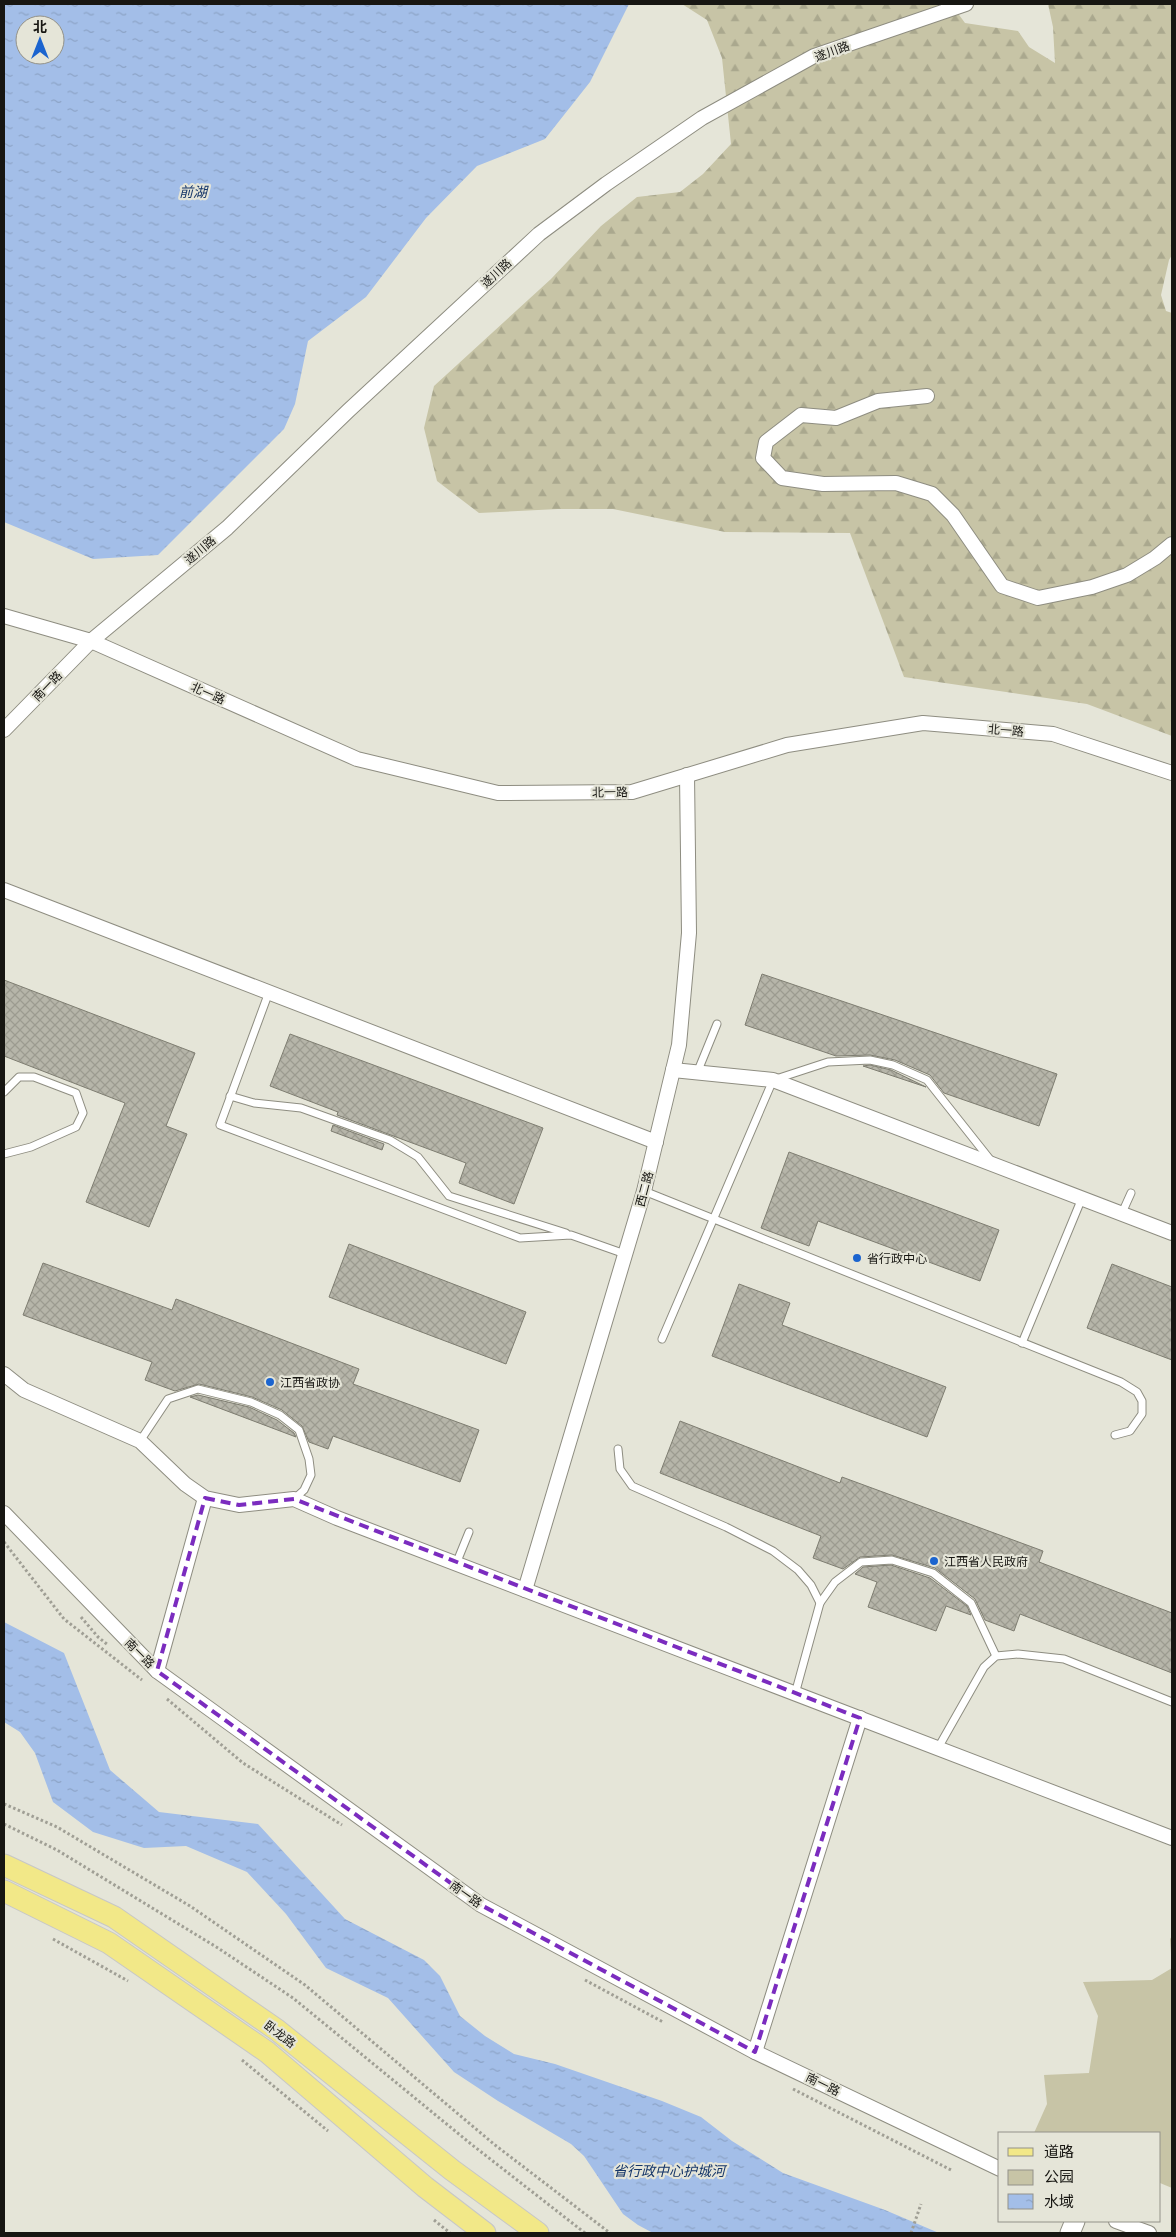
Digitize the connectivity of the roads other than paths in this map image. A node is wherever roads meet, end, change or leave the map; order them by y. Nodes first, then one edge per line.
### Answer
1 (966, 4) edge
2 (927, 396) dead end
3 (1172, 544) edge
4 (4, 616) edge
5 (91, 641) junction
6 (4, 730) edge
7 (1172, 773) edge
8 (687, 775) junction
9 (4, 890) edge
10 (269, 992) junction
11 (717, 1024) dead end
12 (674, 1070) junction
13 (697, 1073) junction
14 (773, 1080) junction
15 (4, 1092) edge
16 (230, 1096) junction
17 (656, 1142) junction
18 (4, 1154) edge
19 (994, 1164) junction
20 (644, 1191) junction
21 (1131, 1193) dead end
22 (1082, 1198) junction
23 (1122, 1213) junction
24 (714, 1219) junction
25 (1172, 1233) edge
26 (571, 1235) junction
27 (625, 1254) junction
28 (662, 1339) dead end
29 (1022, 1342) junction
30 (4, 1374) edge
31 (1115, 1435) dead end
32 (140, 1441) junction
33 (618, 1449) dead end
34 (204, 1498) junction
35 (294, 1499) junction
36 (4, 1513) edge
37 (468, 1532) dead end
38 (456, 1564) junction
39 (525, 1590) junction
40 (820, 1603) junction
41 (996, 1656) junction
42 (157, 1671) junction
43 (795, 1694) junction
44 (1172, 1702) edge
45 (860, 1718) junction
46 (938, 1748) junction
47 (1172, 1838) edge
48 (4, 1865) edge
49 (4, 1891) edge
50 (755, 2052) junction
51 (998, 2168) edge
52 (1119, 2222) edge
53 (485, 2233) edge
54 (538, 2233) edge
55 (1149, 2233) edge

1 - 5 street, 遂川路
2 - 3 street
4 - 5 street, 北一路
5 - 6 street, 南一路
5 - 8 street, 北一路
7 - 8 street, 北一路
8 - 12 street, 西二路
9 - 10 street
10 - 16 lane
10 - 17 street
11 - 13 lane
12 - 13 street
12 - 17 street, 西二路
13 - 14 street
14 - 19 street
14 - 19 lane
14 - 24 lane
15 - 18 lane
16 - 26 lane
16 - 26 lane
17 - 20 street, 西二路
19 - 22 street
20 - 24 lane
20 - 27 street, 西二路
21 - 23 lane
22 - 23 street
22 - 29 lane
23 - 25 street
24 - 28 lane
24 - 29 lane
26 - 27 lane
27 - 39 street, 西二路
29 - 31 lane
30 - 32 street
32 - 34 street
32 - 35 lane
33 - 40 lane
34 - 35 street
34 - 42 street
35 - 38 street
36 - 42 street, 南一路
37 - 38 lane
38 - 39 street
39 - 43 street
40 - 41 lane
40 - 43 lane
41 - 44 lane
41 - 46 lane
42 - 50 street, 南一路
43 - 45 street
45 - 46 street
45 - 50 street
46 - 47 street
48 - 54 main road, 卧龙路
49 - 53 main road, 卧龙路
50 - 51 street, 南一路
52 - 55 street

